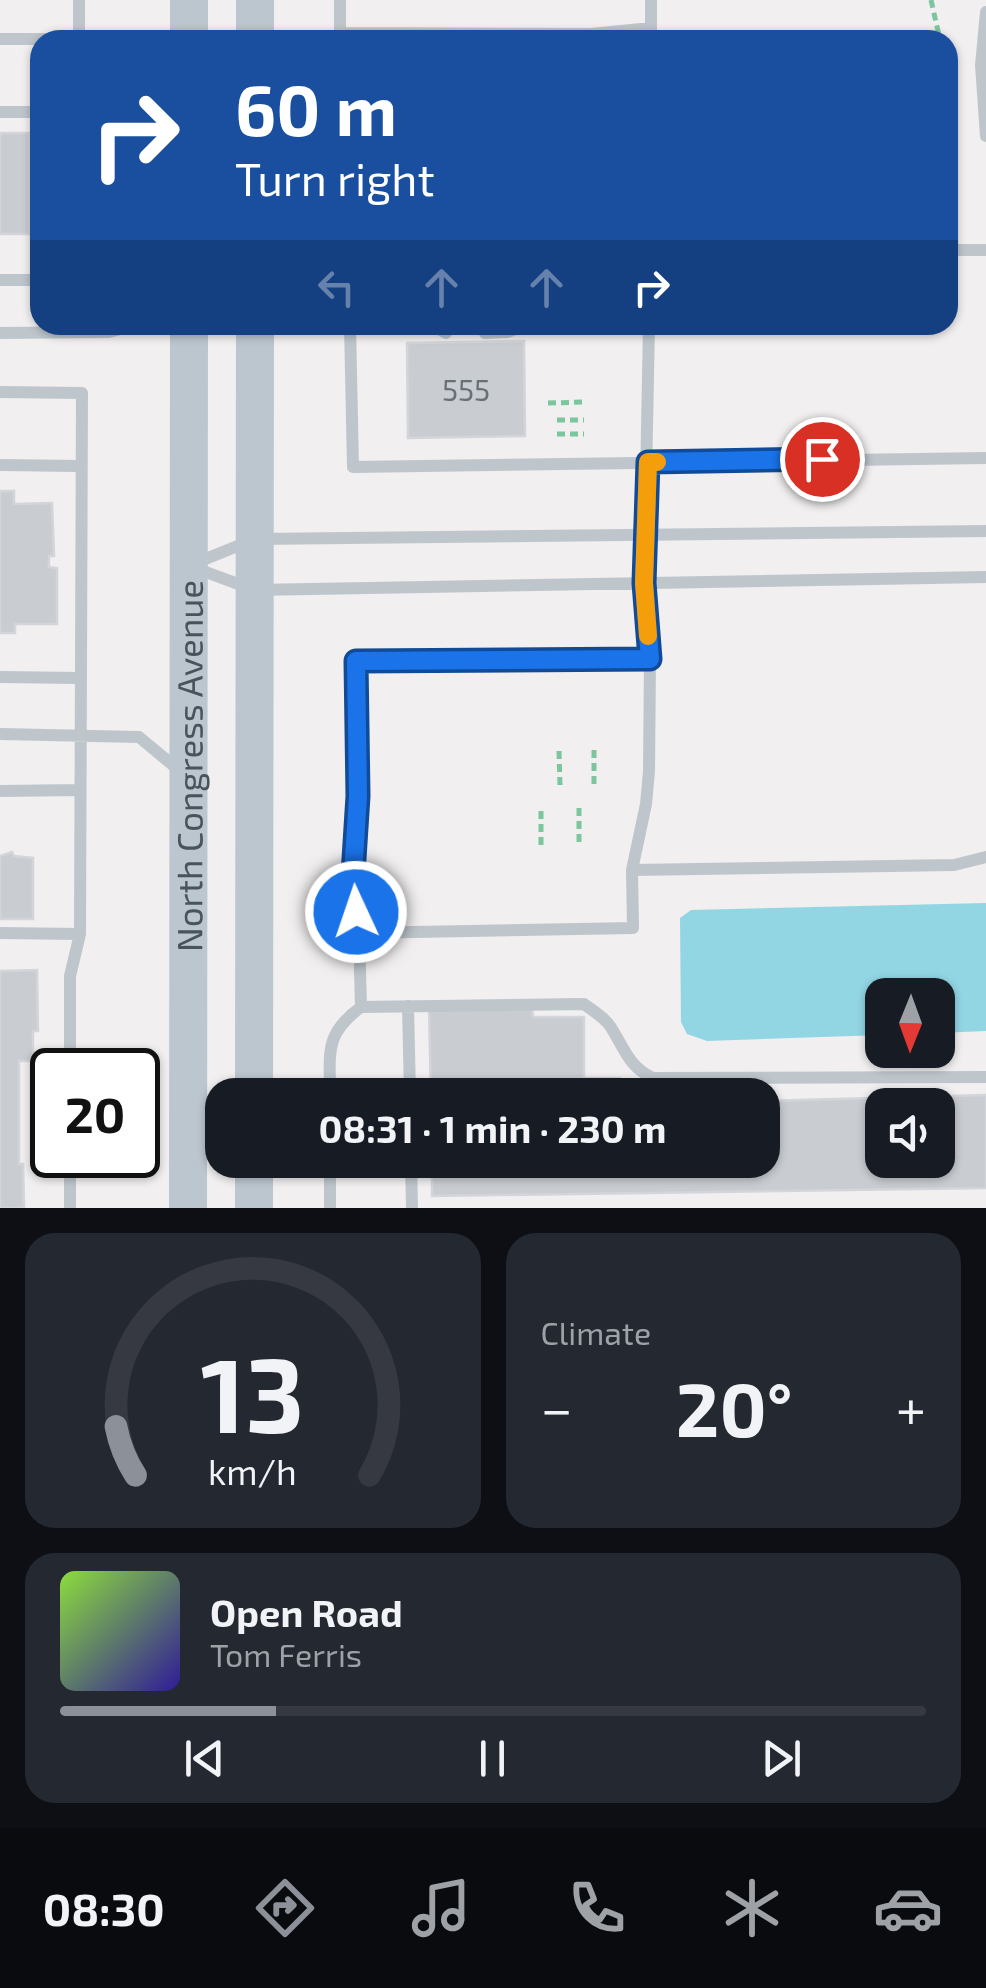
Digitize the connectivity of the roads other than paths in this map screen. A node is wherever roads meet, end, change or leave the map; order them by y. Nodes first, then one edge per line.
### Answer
1 (79, 0) edge
2 (189, 0) edge
3 (255, 0) edge
4 (340, 0) edge
5 (650, 0) edge
6 (986, 12) edge
7 (79, 30) edge
8 (189, 30) edge
9 (255, 30) edge
10 (340, 30) edge
11 (651, 30) edge
12 (0, 39) edge
13 (30, 39) edge
14 (0, 112) edge
15 (30, 112) edge
16 (986, 136) edge
17 (958, 250) edge
18 (986, 250) edge
19 (0, 280) edge
20 (30, 280) edge
21 (0, 333) edge
22 (30, 333) edge
23 (189, 335) edge
24 (255, 335) edge
25 (350, 335) edge
26 (649, 335) edge
27 (0, 392) edge
28 (986, 458) edge
29 (648, 462) junction
30 (0, 465) edge
31 (80, 466) junction
32 (986, 531) edge
33 (645, 534) junction
34 (255, 540) junction
35 (188, 566) junction
36 (986, 577) edge
37 (644, 583) junction
38 (254, 590) junction
39 (650, 659) junction
40 (0, 677) edge
41 (80, 678) junction
42 (0, 734) edge
43 (80, 734) junction
44 (188, 779) junction
45 (80, 790) junction
46 (0, 791) edge
47 (986, 857) edge
48 (632, 870) junction
49 (359, 933) junction
50 (0, 934) edge
51 (80, 934) junction
52 (408, 1006) junction
53 (361, 1007) junction
54 (70, 1048) edge
55 (986, 1077) edge
56 (254, 1078) edge
57 (330, 1078) edge
58 (410, 1078) edge
59 (70, 1178) edge
60 (254, 1178) edge
61 (330, 1178) edge
62 (411, 1178) edge
63 (70, 1208) edge
64 (188, 1208) edge
65 (254, 1208) edge
66 (330, 1208) edge
67 (412, 1208) edge

1 - 7 lane
2 - 8 main road
3 - 9 main road
4 - 10 lane
5 - 11 lane
6 - 16 lane
12 - 13 lane
14 - 15 lane
17 - 18 lane
19 - 20 lane
21 - 22 lane
23 - 35 main road, North Congress Avenue
24 - 34 main road, North Congress Avenue
25 - 29 lane
26 - 29 lane
27 - 31 lane
28 - 29 lane
29 - 33 lane
30 - 31 lane
31 - 41 lane
32 - 33 lane
33 - 34 lane
33 - 37 lane
34 - 35 lane
34 - 38 main road, North Congress Avenue
35 - 38 lane
35 - 44 main road, North Congress Avenue
36 - 37 lane
37 - 38 lane
37 - 39 lane
38 - 56 main road, North Congress Avenue
39 - 48 lane
39 - 49 lane
40 - 41 lane
41 - 43 lane
42 - 43 lane
43 - 44 lane
43 - 45 lane
44 - 64 main road, North Congress Avenue
45 - 46 lane
45 - 51 lane
47 - 48 lane
48 - 49 lane
49 - 53 lane
50 - 51 lane
51 - 54 lane
52 - 53 lane
52 - 55 lane
52 - 58 lane
53 - 57 lane
59 - 63 lane
60 - 65 main road
61 - 66 lane
62 - 67 lane

